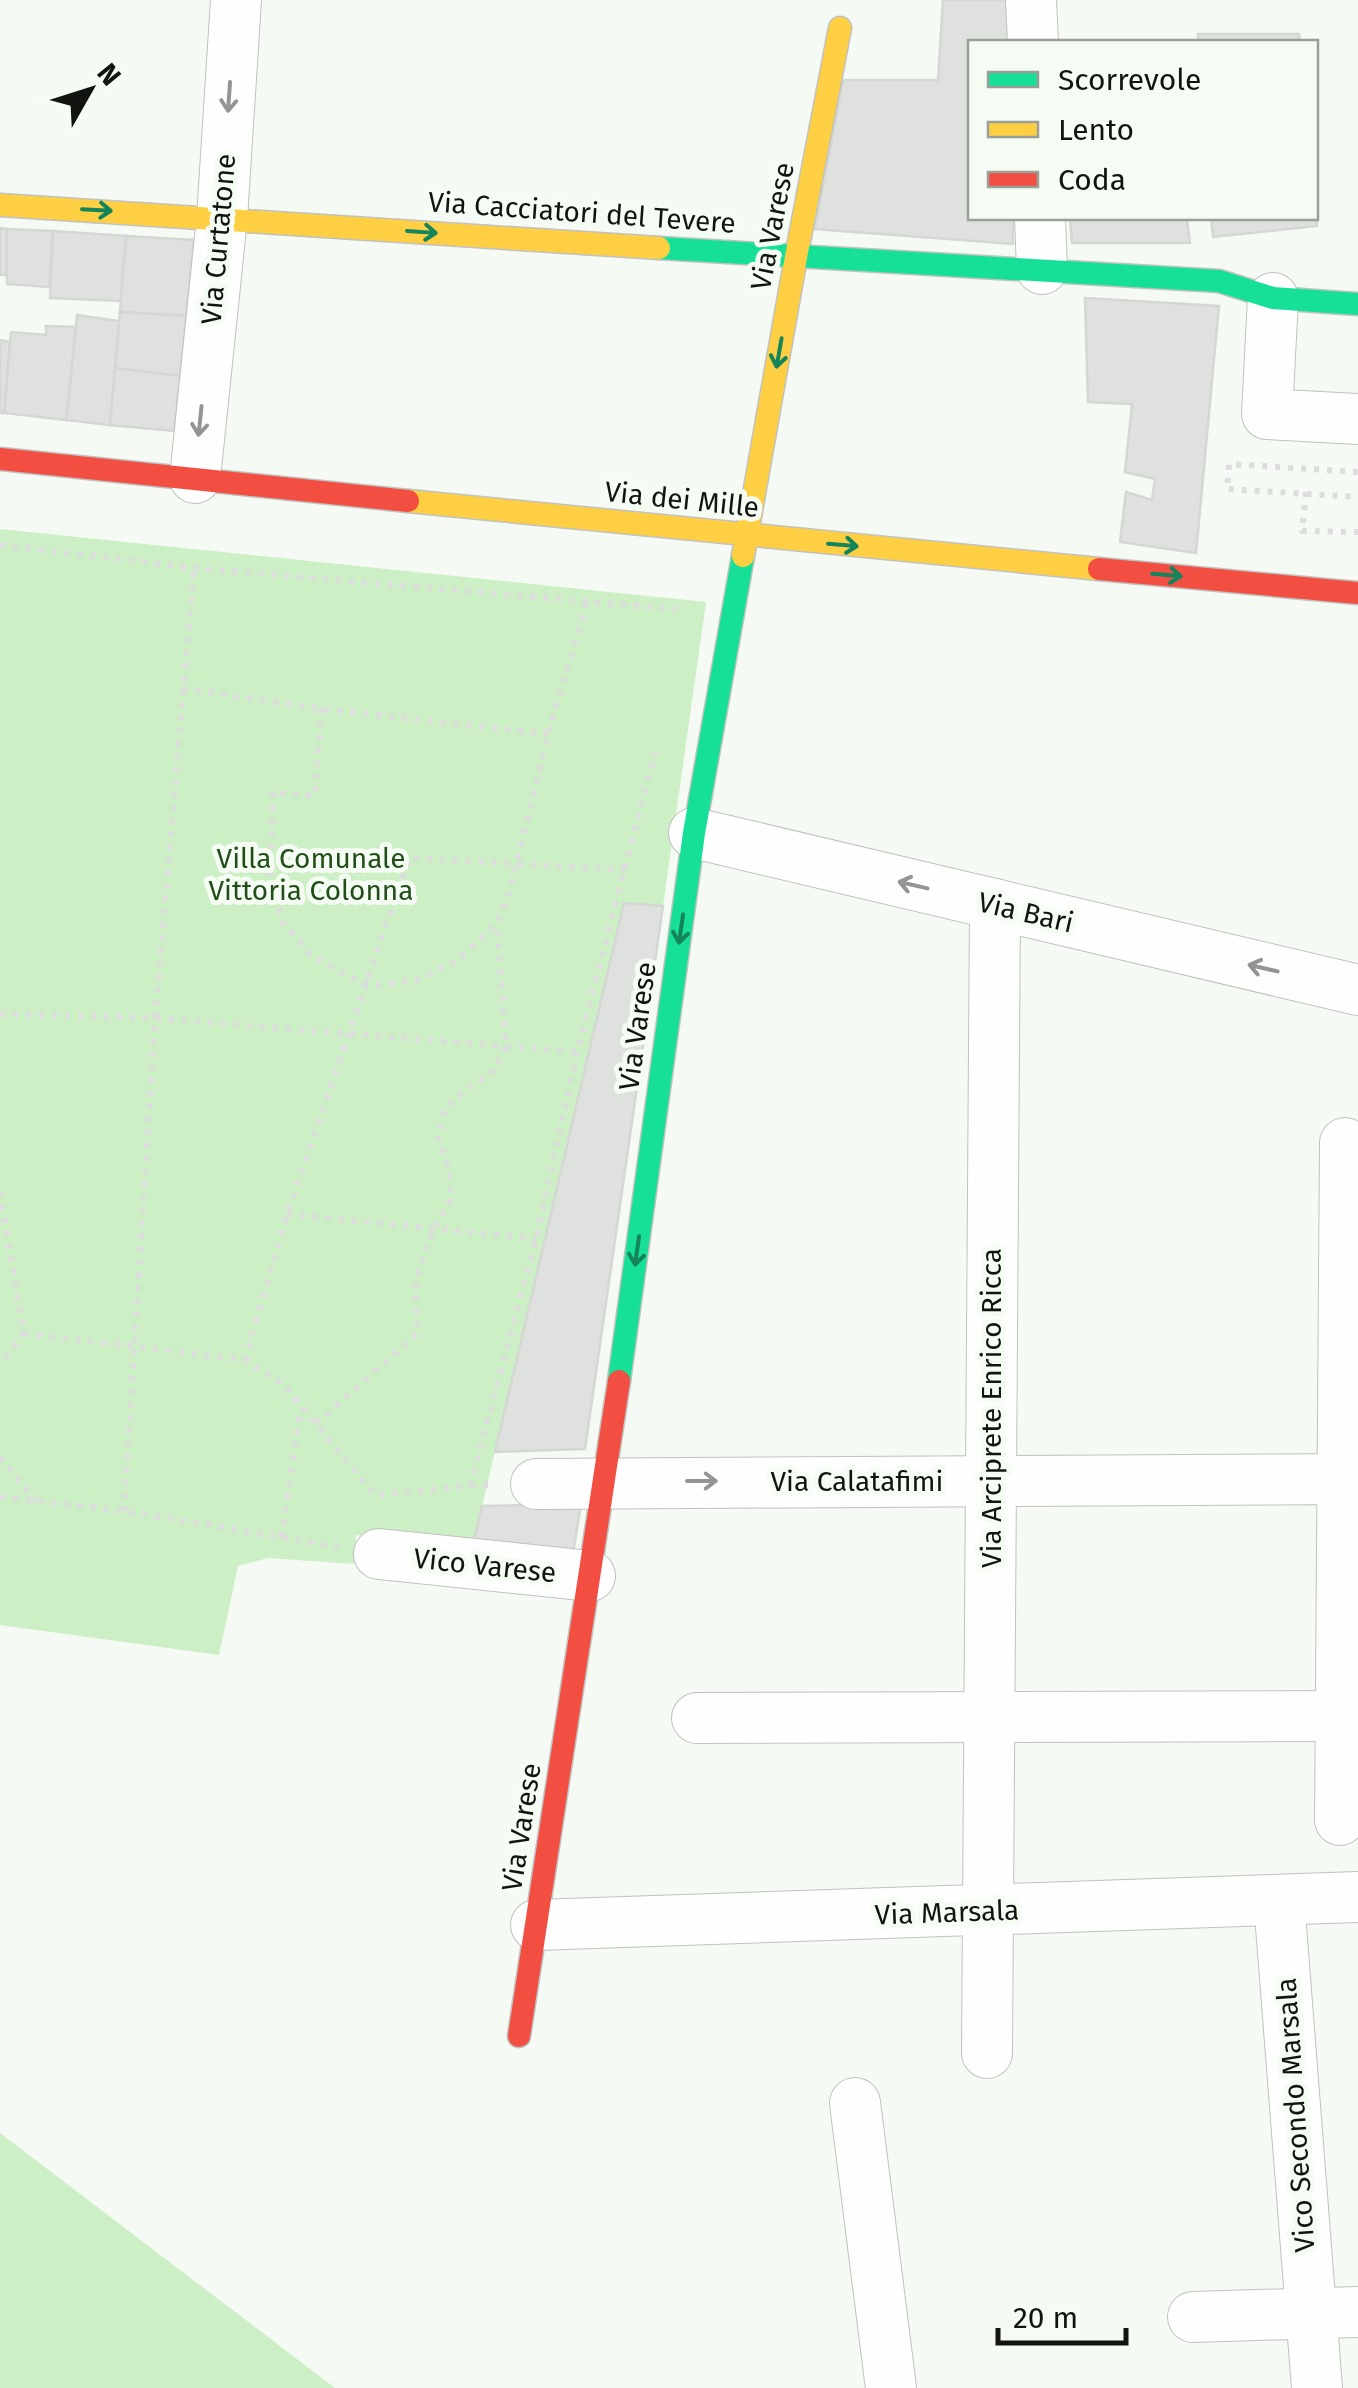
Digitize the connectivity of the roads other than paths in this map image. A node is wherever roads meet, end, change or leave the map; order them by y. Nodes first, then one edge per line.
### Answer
1 (236, 0) edge
2 (1031, 0) edge
3 (840, 28) dead end
4 (1033, 40) edge
5 (0, 205) edge
6 (222, 218) junction
7 (1040, 220) edge
8 (796, 257) junction
9 (1042, 269) junction
10 (1272, 298) junction
11 (1358, 304) edge
12 (1358, 419) edge
13 (0, 459) edge
14 (194, 478) junction
15 (746, 536) junction
16 (1358, 594) edge
17 (694, 833) junction
18 (994, 904) junction
19 (1358, 990) edge
20 (1344, 1143) dead end
21 (1350, 1479) edge
22 (990, 1481) junction
23 (605, 1482) junction
24 (536, 1484) dead end
25 (379, 1554) road end
26 (590, 1576) junction
27 (1350, 1716) edge
28 (988, 1717) junction
29 (697, 1718) dead end
30 (1340, 1820) dead end
31 (1358, 1897) edge
32 (1280, 1901) junction
33 (987, 1910) junction
34 (536, 1925) junction
35 (519, 2036) dead end
36 (987, 2053) dead end
37 (855, 2103) dead end
38 (1334, 2313) edge
39 (1193, 2317) dead end
40 (891, 2388) edge
41 (1316, 2388) edge

1 -> 6 street, Via Curtatone
2 - 4 street
3 - 8 street, Via Varese
5 -> 6 street, Via Cacciatori del Tevere
6 -> 8 street, Via Cacciatori del Tevere
6 -> 14 street, Via Curtatone
7 - 9 street
8 - 9 street, Via Cacciatori del Tevere
8 -> 15 street, Via Varese
9 - 10 street, Via Cacciatori del Tevere
10 - 11 street, Via Cacciatori del Tevere
10 - 12 street
13 - 14 street, Via dei Mille
14 - 15 street, Via dei Mille
15 -> 16 street, Via dei Mille
15 - 17 street, Via Varese
18 -> 17 street, Via Bari
17 -> 23 street, Via Varese
19 -> 18 street, Via Bari
18 - 22 street, Via Arciprete Enrico Ricca
20 - 21 street
21 - 22 street, Via Calatafimi
21 - 27 street
23 -> 22 street, Via Calatafimi
22 - 28 street, Via Arciprete Enrico Ricca
23 - 24 street, Via Calatafimi
23 - 26 street, Via Varese
25 - 26 street, Vico Varese
26 - 34 street, Via Varese
27 - 28 street
27 - 30 street
28 - 29 street
28 - 33 street, Via Arciprete Enrico Ricca
31 - 32 street, Via Marsala
32 - 33 street, Via Marsala
32 - 38 street, Vico Secondo Marsala
33 - 34 street, Via Marsala
33 - 36 street, Via Arciprete Enrico Ricca
34 - 35 street, Via Varese
37 - 40 street
38 - 39 street
38 - 41 street, Vico Secondo Marsala

